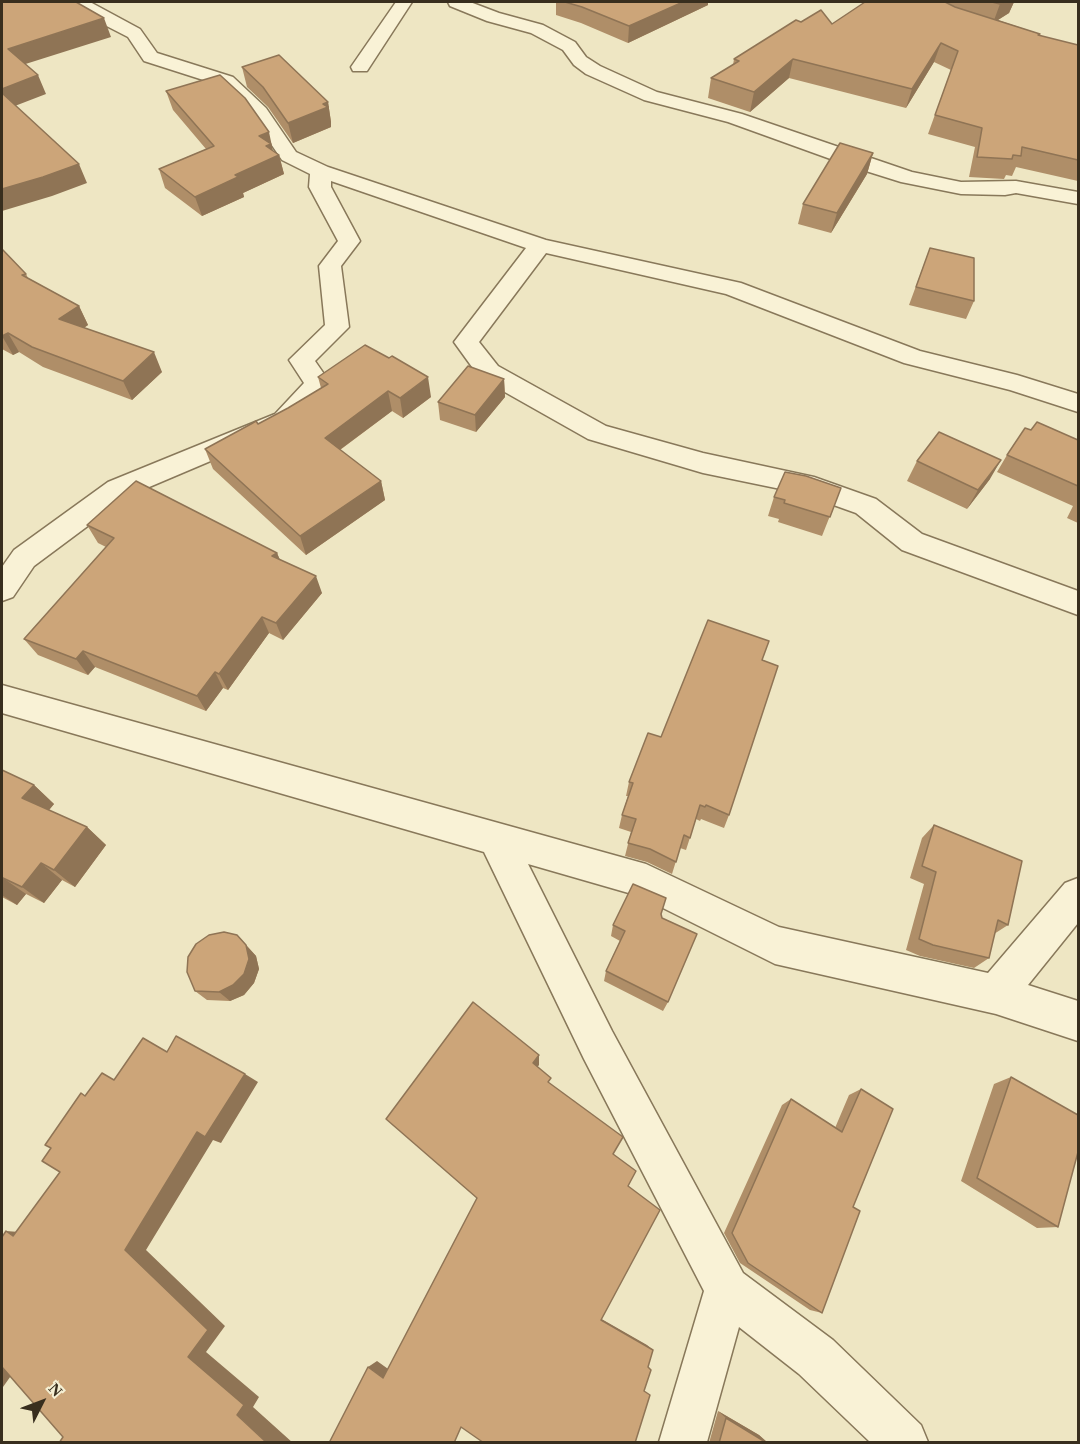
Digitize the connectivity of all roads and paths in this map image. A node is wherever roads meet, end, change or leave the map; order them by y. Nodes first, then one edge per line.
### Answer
1 (79, 2) edge
2 (404, 2) edge
3 (456, 2) edge
4 (360, 66) dead end
5 (321, 171) junction
6 (1078, 198) edge
7 (540, 245) junction
8 (1078, 403) edge
9 (2, 589) edge
10 (1078, 603) edge
11 (2, 699) edge
12 (496, 838) junction
13 (1078, 895) edge
14 (996, 994) junction
15 (1078, 1021) edge
16 (727, 1289) junction
17 (683, 1443) edge
18 (904, 1443) edge

1 - 5 street
2 - 4 street
3 - 6 street
5 - 7 street
5 - 9 street
7 - 8 street
7 - 10 street
11 - 12 street
12 - 14 street
12 - 16 street
13 - 14 street
14 - 15 street
16 - 17 street
16 - 18 street

